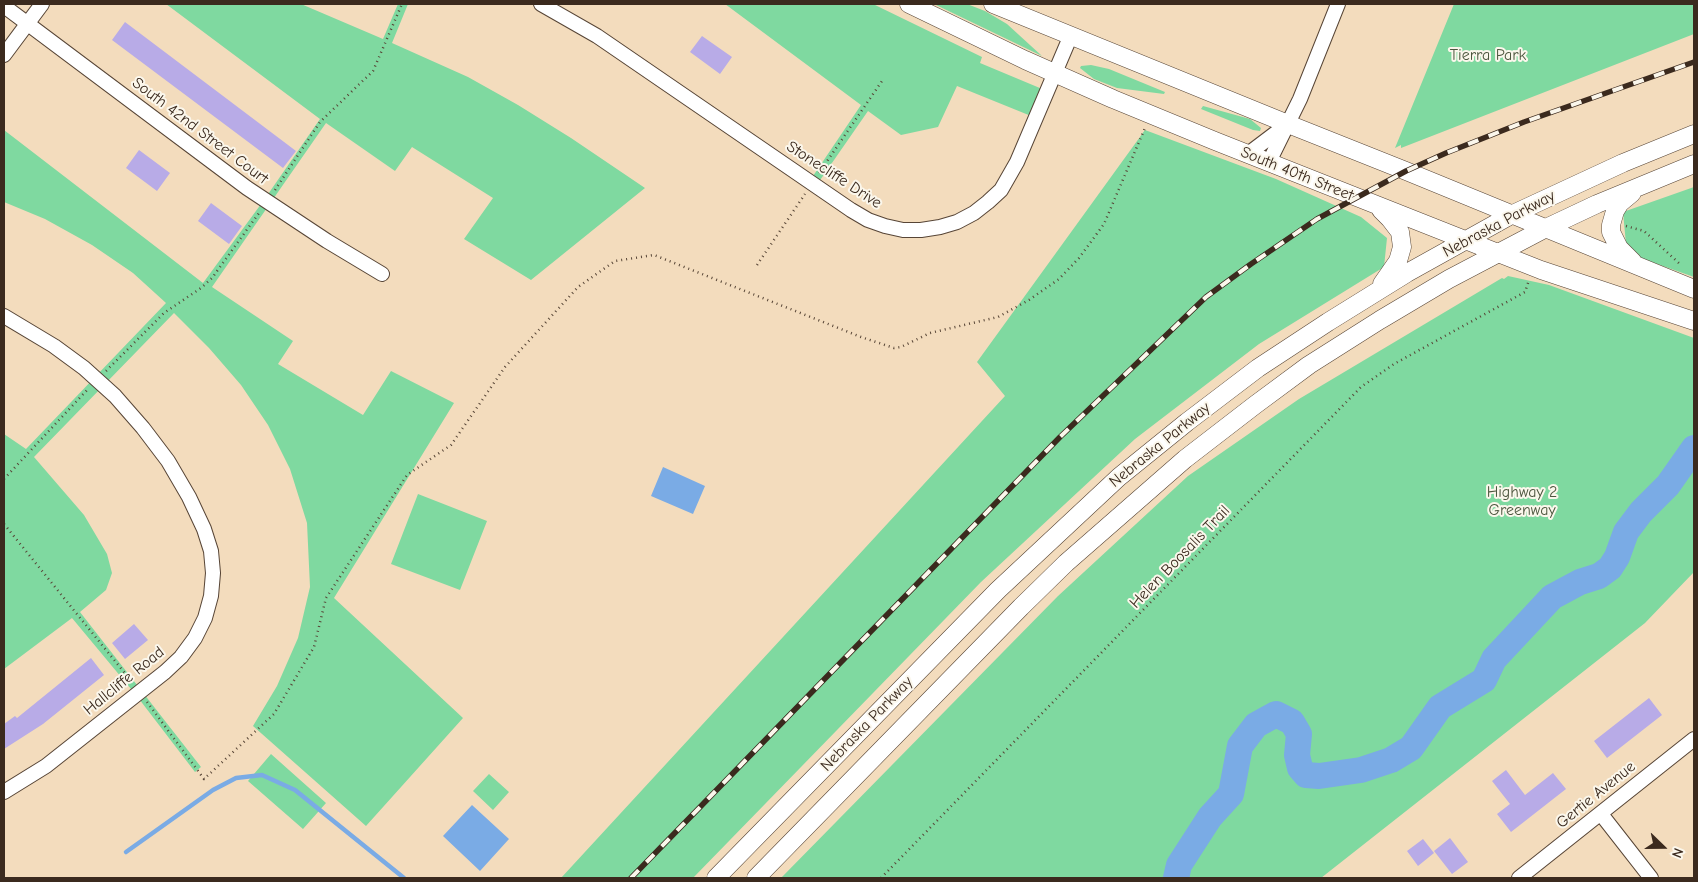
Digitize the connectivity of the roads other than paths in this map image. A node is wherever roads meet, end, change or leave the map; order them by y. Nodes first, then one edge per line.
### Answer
1 (42, 4) edge
2 (541, 4) edge
3 (909, 4) edge
4 (992, 4) edge
5 (1335, 5) edge
6 (4, 6) edge
7 (27, 23) junction
8 (1070, 35) junction
9 (4, 55) edge
10 (1055, 73) junction
11 (1288, 124) junction
12 (1694, 134) edge
13 (1248, 154) junction
14 (1269, 162) junction
15 (1694, 164) edge
16 (1641, 185) junction
17 (1370, 203) junction
18 (1513, 214) junction
19 (1546, 228) junction
20 (1466, 241) junction
21 (1498, 253) junction
22 (1639, 267) junction
23 (382, 274) dead end
24 (1694, 289) edge
25 (1370, 297) junction
26 (4, 316) edge
27 (1694, 321) edge
28 (1694, 739) edge
29 (4, 792) edge
30 (1601, 814) junction
31 (716, 878) edge
32 (756, 878) edge
33 (1519, 878) edge
34 (1651, 878) edge

1 - 7 street
2 - 10 street, Stonecliffe Drive
3 - 10 main road, South 40th Street
4 - 8 main road
5 - 11 street
6 - 7 street, South 42nd Street Court
7 - 9 street
7 - 23 street, South 42nd Street Court
8 - 10 street, Stonecliffe Drive
8 - 11 main road
10 - 13 main road, South 40th Street
11 - 13 street
11 - 14 street
11 - 18 main road
12 - 18 main road, Nebraska Parkway
13 - 14 main road, South 40th Street
14 - 17 main road, South 40th Street
15 - 16 main road, Nebraska Parkway
16 - 19 main road, Nebraska Parkway
16 - 22 main road
17 - 20 main road, South 40th Street
17 - 25 main road
18 - 19 main road
18 - 20 main road, Nebraska Parkway
19 - 21 main road, Nebraska Parkway
19 - 22 main road
20 - 21 main road, South 40th Street
20 - 25 main road, Nebraska Parkway
21 - 27 main road, South 40th Street
21 - 32 main road, Nebraska Parkway
22 - 24 main road
25 - 31 main road, Nebraska Parkway
26 - 29 street, Hallcliffe Road
28 - 30 street, Gertie Avenue
30 - 33 street, Gertie Avenue
30 - 34 street

